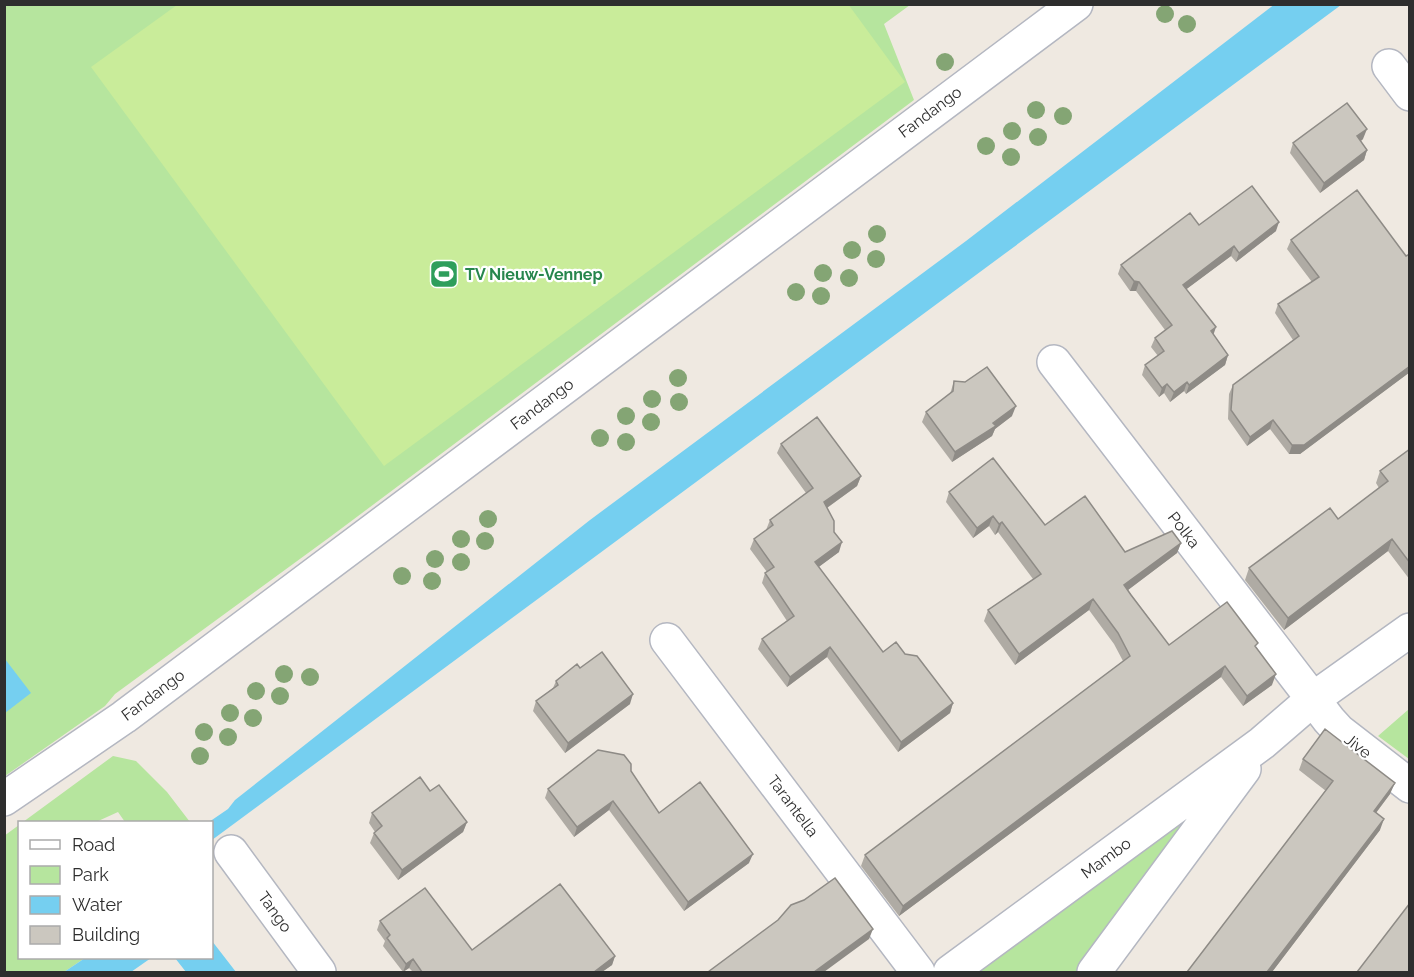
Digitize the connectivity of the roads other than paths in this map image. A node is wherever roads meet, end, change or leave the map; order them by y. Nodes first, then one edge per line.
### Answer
1 (1076, 4) edge
2 (1389, 66) dead end
3 (1410, 94) edge
4 (1054, 362) dead end
5 (1410, 630) edge
6 (667, 640) dead end
7 (1313, 699) junction
8 (1262, 743) junction
9 (1410, 786) edge
10 (4, 800) edge
11 (231, 852) dead end
12 (319, 972) edge
13 (918, 972) edge
14 (950, 972) edge
15 (1094, 972) edge

1 - 10 street, Fandango
2 - 3 street
4 - 7 street, Polka
5 - 7 street, Mambo
6 - 13 street, Tarantella
7 - 8 street, Mambo
7 - 9 street, Jive
8 - 14 street, Mambo
8 - 15 street, Mambo
11 - 12 street, Tango

